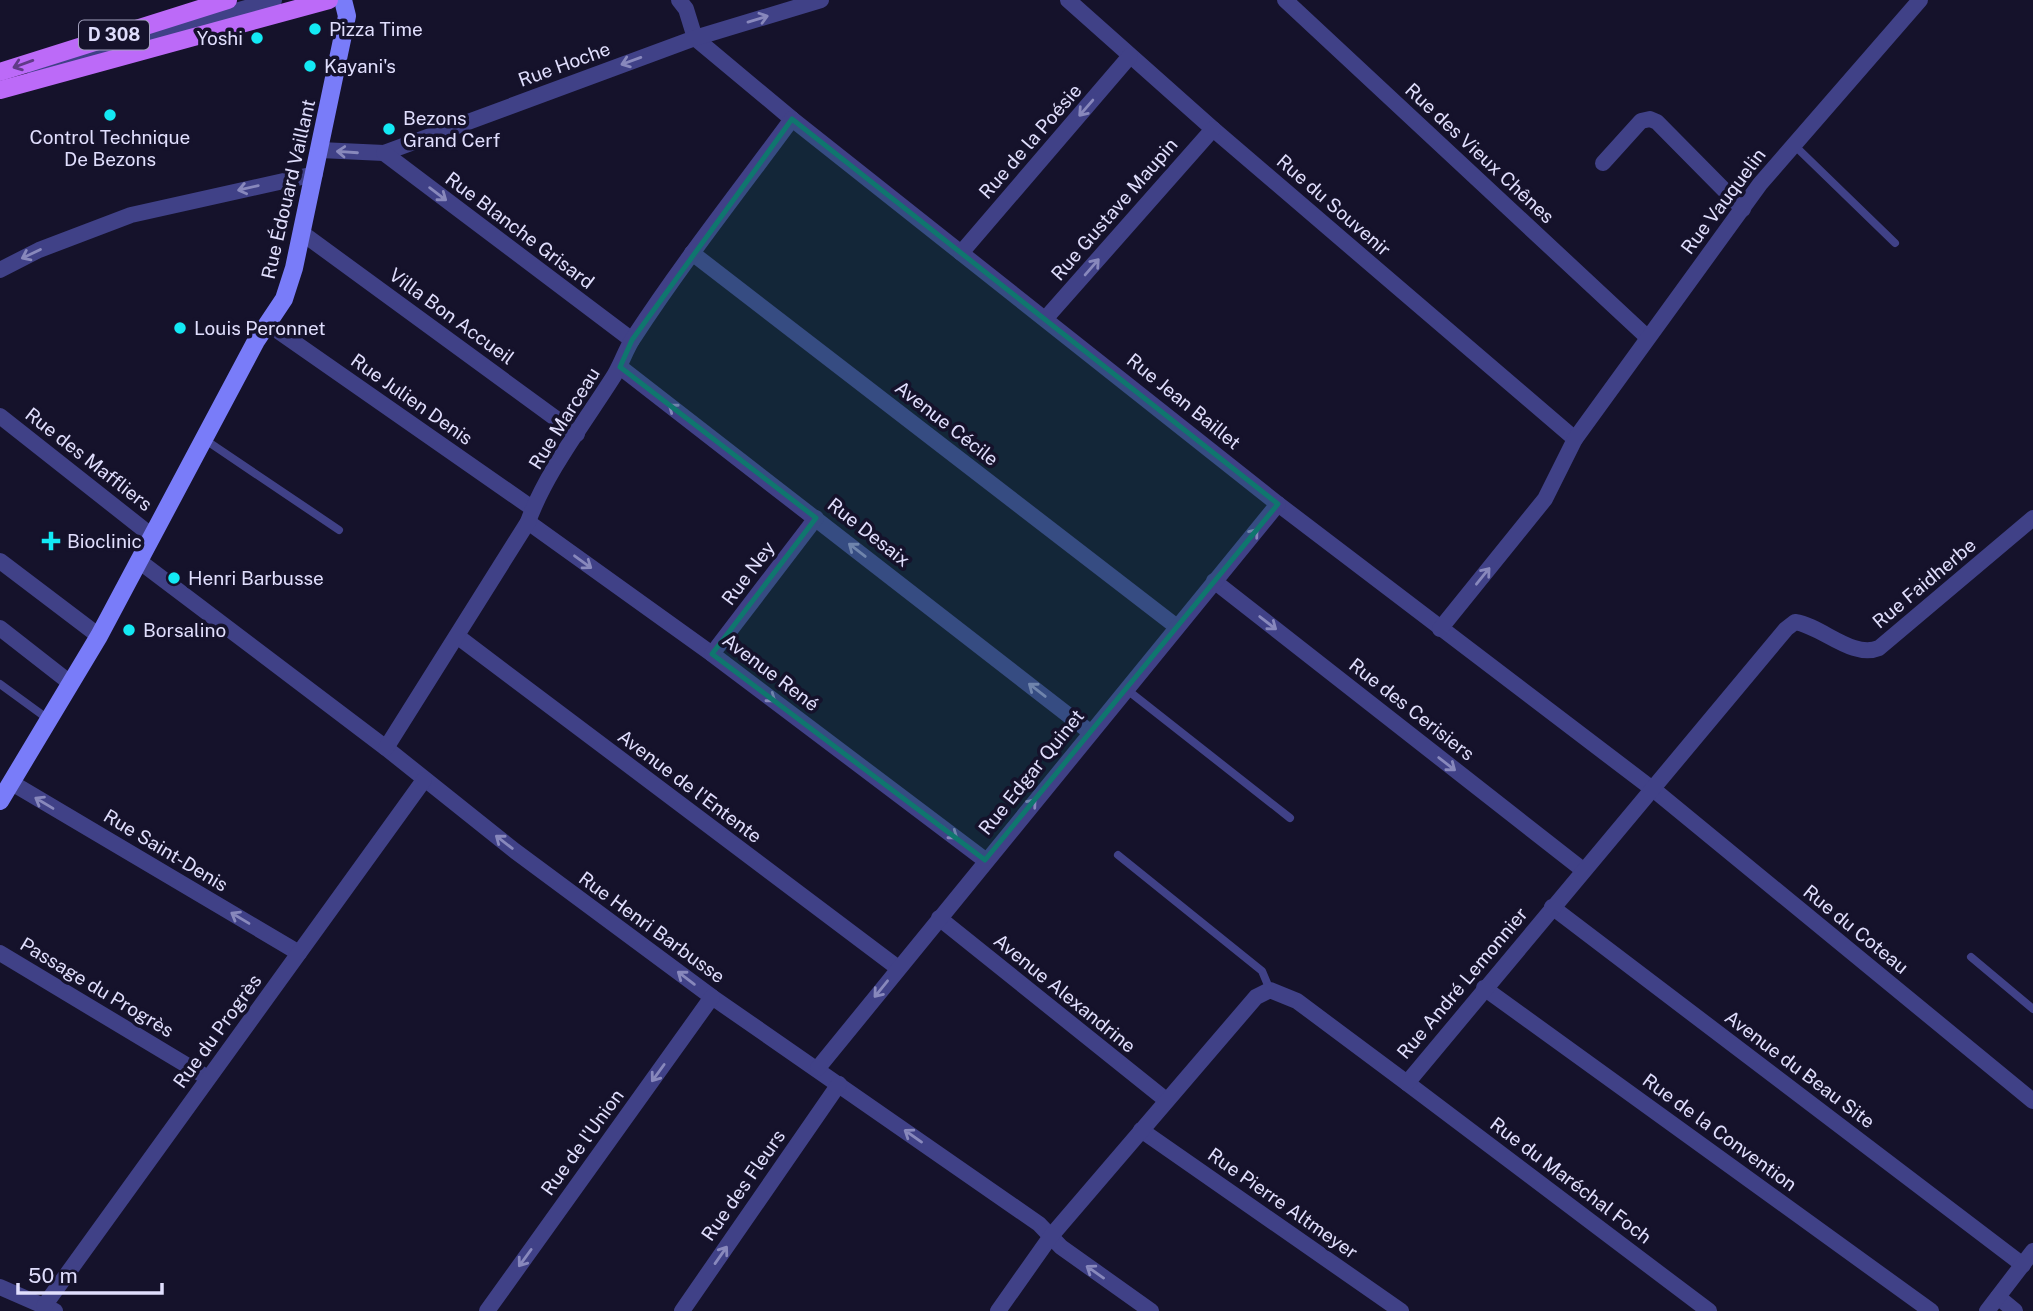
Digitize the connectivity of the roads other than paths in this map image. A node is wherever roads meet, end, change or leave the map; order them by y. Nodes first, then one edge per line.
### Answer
1 (228, 0) edge
2 (274, 0) edge
3 (329, 0) edge
4 (360, 0) edge
5 (679, 0) edge
6 (821, 0) edge
7 (1068, 0) edge
8 (1285, 0) edge
9 (1920, 0) edge
10 (345, 8) edge
11 (695, 38) junction
12 (1130, 56) junction
13 (0, 72) edge
14 (8, 88) edge
15 (792, 120) junction
16 (1213, 129) junction
17 (1793, 143) junction
18 (320, 150) junction
19 (384, 153) junction
20 (1603, 163) dead end
21 (314, 174) junction
22 (1743, 209) junction
23 (302, 233) junction
24 (1895, 243) dead end
25 (692, 253) junction
26 (961, 253) junction
27 (0, 270) edge
28 (1046, 318) junction
29 (268, 324) junction
30 (1647, 337) junction
31 (632, 340) junction
32 (621, 367) junction
33 (0, 416) edge
34 (577, 434) junction
35 (204, 439) junction
36 (1575, 439) junction
37 (1278, 504) junction
38 (530, 515) junction
39 (816, 518) junction
40 (2033, 518) edge
41 (339, 530) dead end
42 (152, 536) junction
43 (0, 561) edge
44 (139, 561) junction
45 (1214, 581) junction
46 (1795, 622) joint
47 (1177, 627) junction
48 (0, 628) edge
49 (1440, 629) junction
50 (99, 636) junction
51 (457, 636) junction
52 (712, 654) junction
53 (69, 682) junction
54 (0, 684) edge
55 (1126, 689) junction
56 (48, 719) junction
57 (1090, 732) junction
58 (386, 748) junction
59 (424, 780) junction
60 (12, 783) junction
61 (1653, 789) junction
62 (0, 801) edge
63 (1290, 818) dead end
64 (1118, 855) dead end
65 (985, 860) junction
66 (1583, 870) junction
67 (1552, 906) junction
68 (939, 918) junction
69 (0, 953) edge
70 (299, 953) junction
71 (1971, 957) dead end
72 (898, 968) junction
73 (1484, 988) junction
74 (1270, 990) junction
75 (712, 997) junction
76 (2033, 1009) edge
77 (818, 1068) junction
78 (208, 1078) junction
79 (1407, 1083) junction
80 (839, 1084) junction
81 (1166, 1100) junction
82 (2033, 1101) edge
83 (1141, 1130) junction
84 (1051, 1236) junction
85 (2033, 1251) edge
86 (2023, 1265) junction
87 (0, 1287) edge
88 (1998, 1297) junction
89 (48, 1309) edge
90 (1146, 1310) edge
91 (487, 1311) edge
92 (682, 1311) edge
93 (998, 1311) edge
94 (1401, 1311) edge
95 (1709, 1311) edge
96 (1931, 1311) edge
97 (1987, 1311) edge
98 (2015, 1311) edge

1 -> 13 main road, D 308
2 - 14 street
3 - 14 main road, D 308
4 - 10 street, Rue Édouard Vaillant
5 - 11 street
11 -> 6 street, Rue Hoche
7 - 12 street, Rue du Souvenir
8 - 30 street, Rue des Vieux Chênes
9 - 17 street, Rue Vauquelin
10 - 18 street, Rue Édouard Vaillant
11 - 15 street, Rue Jean Baillet
11 -> 19 street, Rue Hoche
12 - 16 street, Rue du Souvenir
12 -> 26 street, Rue de la Poésie
15 - 25 street, Rue Marceau
15 - 26 street, Rue Jean Baillet
28 -> 16 street, Rue Gustave Maupin
16 - 36 street, Rue du Souvenir
17 - 22 street, Rue Vauquelin
17 - 24 lane
19 -> 18 street, Rue Hoche
18 - 21 street, Rue Édouard Vaillant
19 -> 31 street, Rue Blanche Grisard
20 - 22 street
21 - 23 street, Rue Édouard Vaillant
21 -> 27 street
22 - 30 street, Rue Vauquelin
23 - 29 street, Rue Édouard Vaillant
23 - 34 street, Villa Bon Accueil
25 - 31 street, Rue Marceau
25 - 47 street, Avenue Cécile
26 - 28 street, Rue Jean Baillet
28 - 37 street, Rue Jean Baillet
29 - 35 street, Rue Édouard Vaillant
29 - 38 street, Rue Julien Denis
30 - 36 street, Rue Vauquelin
31 - 32 street, Rue Marceau
32 - 34 street, Rue Marceau
39 -> 32 street, Rue Desaix
33 - 42 street, Rue des Maffliers
34 - 38 street, Rue Marceau
35 - 41 lane
35 - 42 street, Rue Édouard Vaillant
49 -> 36 street, Rue Vauquelin
45 -> 37 street, Rue Edgar Quinet
37 - 49 street, Rue Jean Baillet
38 - 51 street, Rue Marceau
38 -> 52 street, Avenue René
39 - 52 street, Rue Ney
57 -> 39 street, Rue Desaix
40 - 46 street, Rue Faidherbe
42 - 44 street, Rue Édouard Vaillant
43 - 50 street
44 - 50 street, Rue Édouard Vaillant
44 - 58 street, Rue Henri Barbusse
45 - 47 street, Rue Edgar Quinet
45 -> 66 street, Rue des Cerisiers
46 - 61 street, Rue André Lemonnier
47 - 55 street, Rue Edgar Quinet
48 - 53 street
49 - 61 street, Rue Jean Baillet
50 - 53 street, Rue Édouard Vaillant
51 - 58 street, Rue Marceau
51 - 72 street, Avenue de l'Entente
52 -> 65 street, Avenue René
53 - 56 street, Rue Édouard Vaillant
54 - 56 lane
55 - 57 street, Rue Edgar Quinet
55 - 63 lane
56 - 60 street, Rue Édouard Vaillant
65 -> 57 street, Rue Edgar Quinet
58 - 59 street, Rue Henri Barbusse
59 - 70 street, Rue du Progrès
75 -> 59 street, Rue Henri Barbusse
60 - 62 street, Rue Édouard Vaillant
70 -> 60 street, Rue Saint-Denis
61 - 66 street, Rue André Lemonnier
61 - 82 street, Rue du Coteau
64 - 74 lane
65 - 68 street, Rue Edgar Quinet
66 - 67 street, Rue André Lemonnier
67 - 73 street, Rue André Lemonnier
67 - 86 street, Avenue du Beau Site
68 - 72 street, Rue Edgar Quinet
68 - 81 street, Avenue Alexandrine
69 - 78 street, Passage du Progrès
70 - 78 street, Rue du Progrès
71 - 76 lane
72 -> 77 street, Rue Edgar Quinet
73 - 79 street, Rue André Lemonnier
73 - 96 street, Rue de la Convention
74 - 79 street, Rue André Lemonnier
74 - 81 street
75 - 77 street, Rue Henri Barbusse
75 -> 91 street, Rue de l'Union
77 - 80 street, Rue Henri Barbusse
78 - 89 street, Rue du Progrès
79 - 95 street, Rue du Maréchal Foch
84 -> 80 street, Rue Henri Barbusse
92 -> 80 street, Rue des Fleurs
81 - 83 street
83 - 84 street
83 - 94 street, Rue Pierre Altmeyer
90 -> 84 street, Rue Henri Barbusse
84 - 93 street
85 - 86 street
86 - 88 street
87 - 89 street
88 - 97 street
88 - 98 street

